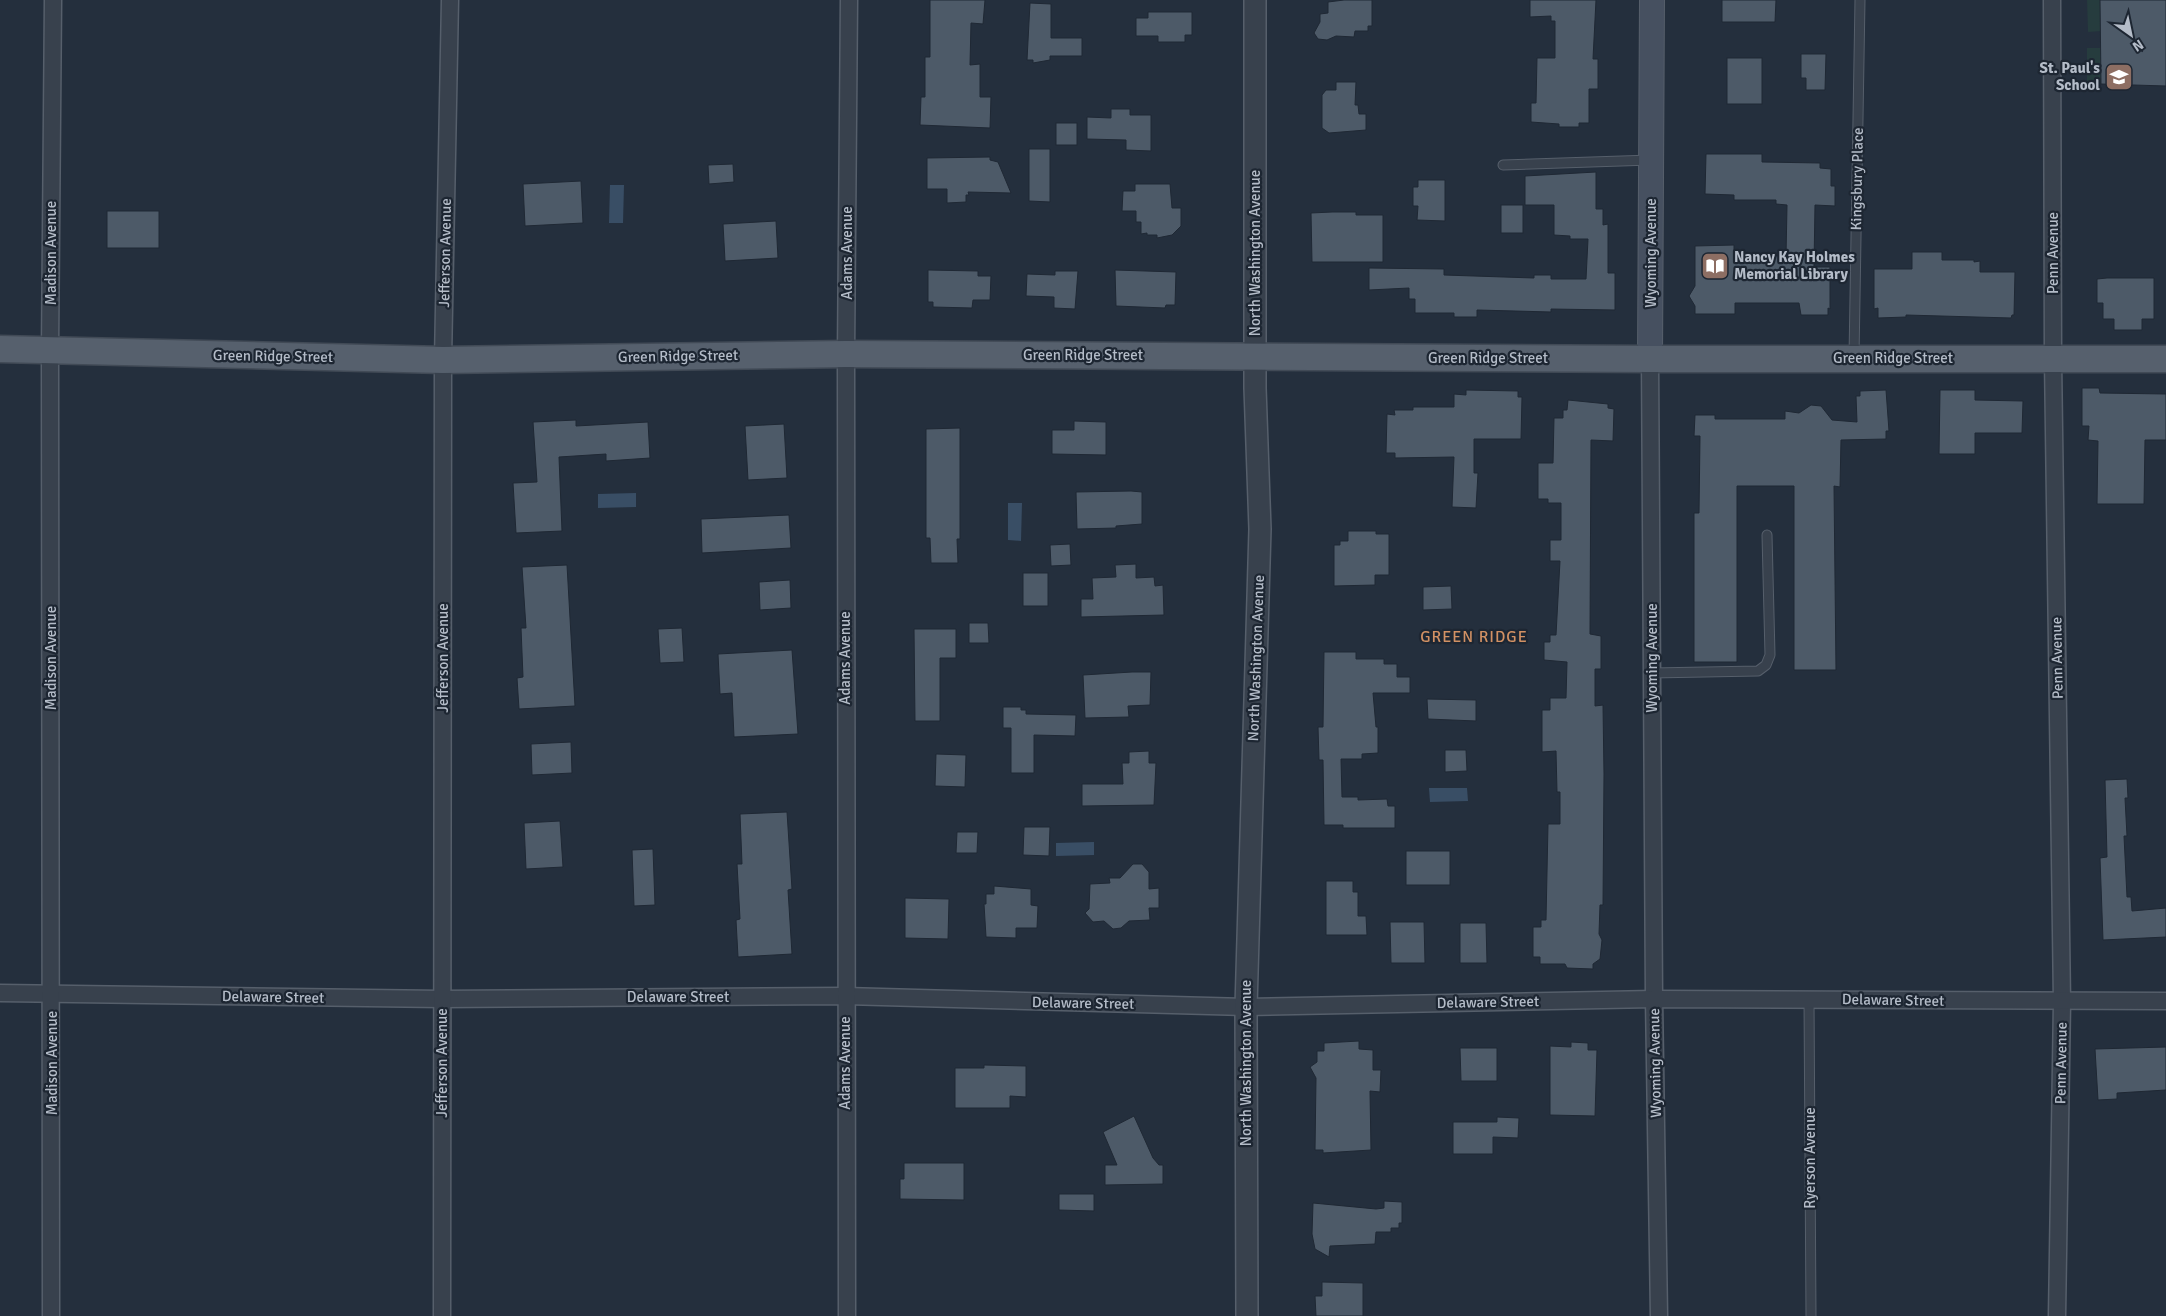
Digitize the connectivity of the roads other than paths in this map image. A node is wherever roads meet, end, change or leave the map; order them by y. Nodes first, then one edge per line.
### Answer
1 (53, 0) edge
2 (450, 0) edge
3 (849, 0) edge
4 (1255, 0) edge
5 (1652, 0) edge
6 (1860, 0) edge
7 (2052, 0) edge
8 (1651, 160) junction
9 (1503, 165) dead end
10 (0, 349) edge
11 (50, 350) junction
12 (846, 354) junction
13 (1256, 356) junction
14 (1854, 358) junction
15 (1650, 359) junction
16 (2053, 359) junction
17 (2166, 359) edge
18 (443, 360) junction
19 (1767, 535) dead end
20 (1652, 673) junction
21 (0, 993) edge
22 (52, 994) junction
23 (845, 996) junction
24 (442, 999) junction
25 (1654, 999) junction
26 (1809, 999) junction
27 (2166, 1001) edge
28 (2062, 1002) junction
29 (1246, 1007) junction
30 (51, 1316) edge
31 (442, 1316) edge
32 (846, 1316) edge
33 (1247, 1316) edge
34 (1659, 1316) edge
35 (1811, 1316) edge
36 (2057, 1316) edge

1 - 11 street, Madison Avenue
2 - 18 street, Jefferson Avenue
3 - 12 street, Adams Avenue
4 - 13 street, North Washington Avenue
5 - 8 main road, Wyoming Avenue
6 - 14 lane, Kingsbury Place
7 - 16 street, Penn Avenue
8 - 9 lane
8 - 15 main road, Wyoming Avenue
10 - 11 main road, Green Ridge Street
11 - 18 main road, Green Ridge Street
11 - 22 street, Madison Avenue
12 - 13 main road, Green Ridge Street
12 - 18 main road, Green Ridge Street
12 - 23 street, Adams Avenue
13 - 15 main road, Green Ridge Street
13 - 29 street, North Washington Avenue
14 - 15 main road, Green Ridge Street
14 - 16 main road, Green Ridge Street
15 - 20 street, Wyoming Avenue
16 - 17 main road, Green Ridge Street
16 - 28 street, Penn Avenue
18 - 24 street, Jefferson Avenue
19 - 20 lane
20 - 25 street, Wyoming Avenue
21 - 22 street, Delaware Street
22 - 24 street, Delaware Street
22 - 30 street, Madison Avenue
23 - 24 street, Delaware Street
23 - 29 street, Delaware Street
23 - 32 street, Adams Avenue
24 - 31 street, Jefferson Avenue
25 - 26 street, Delaware Street
25 - 29 street, Delaware Street
25 - 34 street, Wyoming Avenue
26 - 28 street, Delaware Street
26 - 35 lane, Ryerson Avenue
27 - 28 street, Delaware Street
28 - 36 street, Penn Avenue
29 - 33 street, North Washington Avenue

